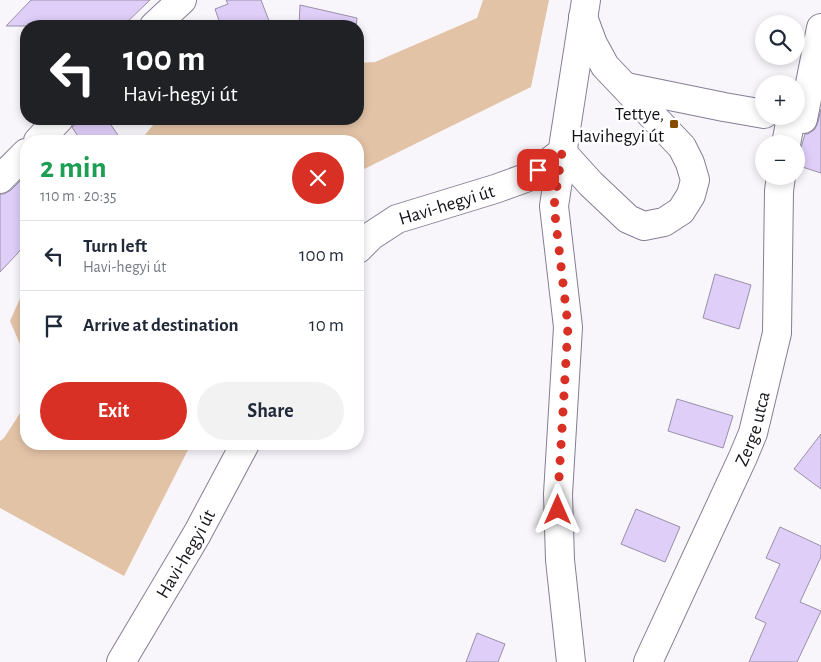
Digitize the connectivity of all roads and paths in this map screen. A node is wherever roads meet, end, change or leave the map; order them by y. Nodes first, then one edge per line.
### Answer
1 (182, 0) edge
2 (584, 8) edge
3 (160, 20) edge
4 (821, 28) edge
5 (626, 87) junction
6 (805, 89) edge
7 (755, 112) edge
8 (20, 145) edge
9 (562, 152) junction
10 (0, 153) edge
11 (20, 158) edge
12 (0, 180) edge
13 (779, 185) edge
14 (364, 243) edge
15 (242, 450) edge
16 (121, 662) edge
17 (571, 662) edge
18 (648, 662) edge

1 - 3 street
2 - 5 street
2 - 9 street
4 - 6 street
5 - 7 street
5 - 9 street
8 - 10 street
9 - 14 street, Havi-hegyi út
9 - 17 street
11 - 12 street
13 - 18 street, Zerge utca
15 - 16 street, Havi-hegyi út

